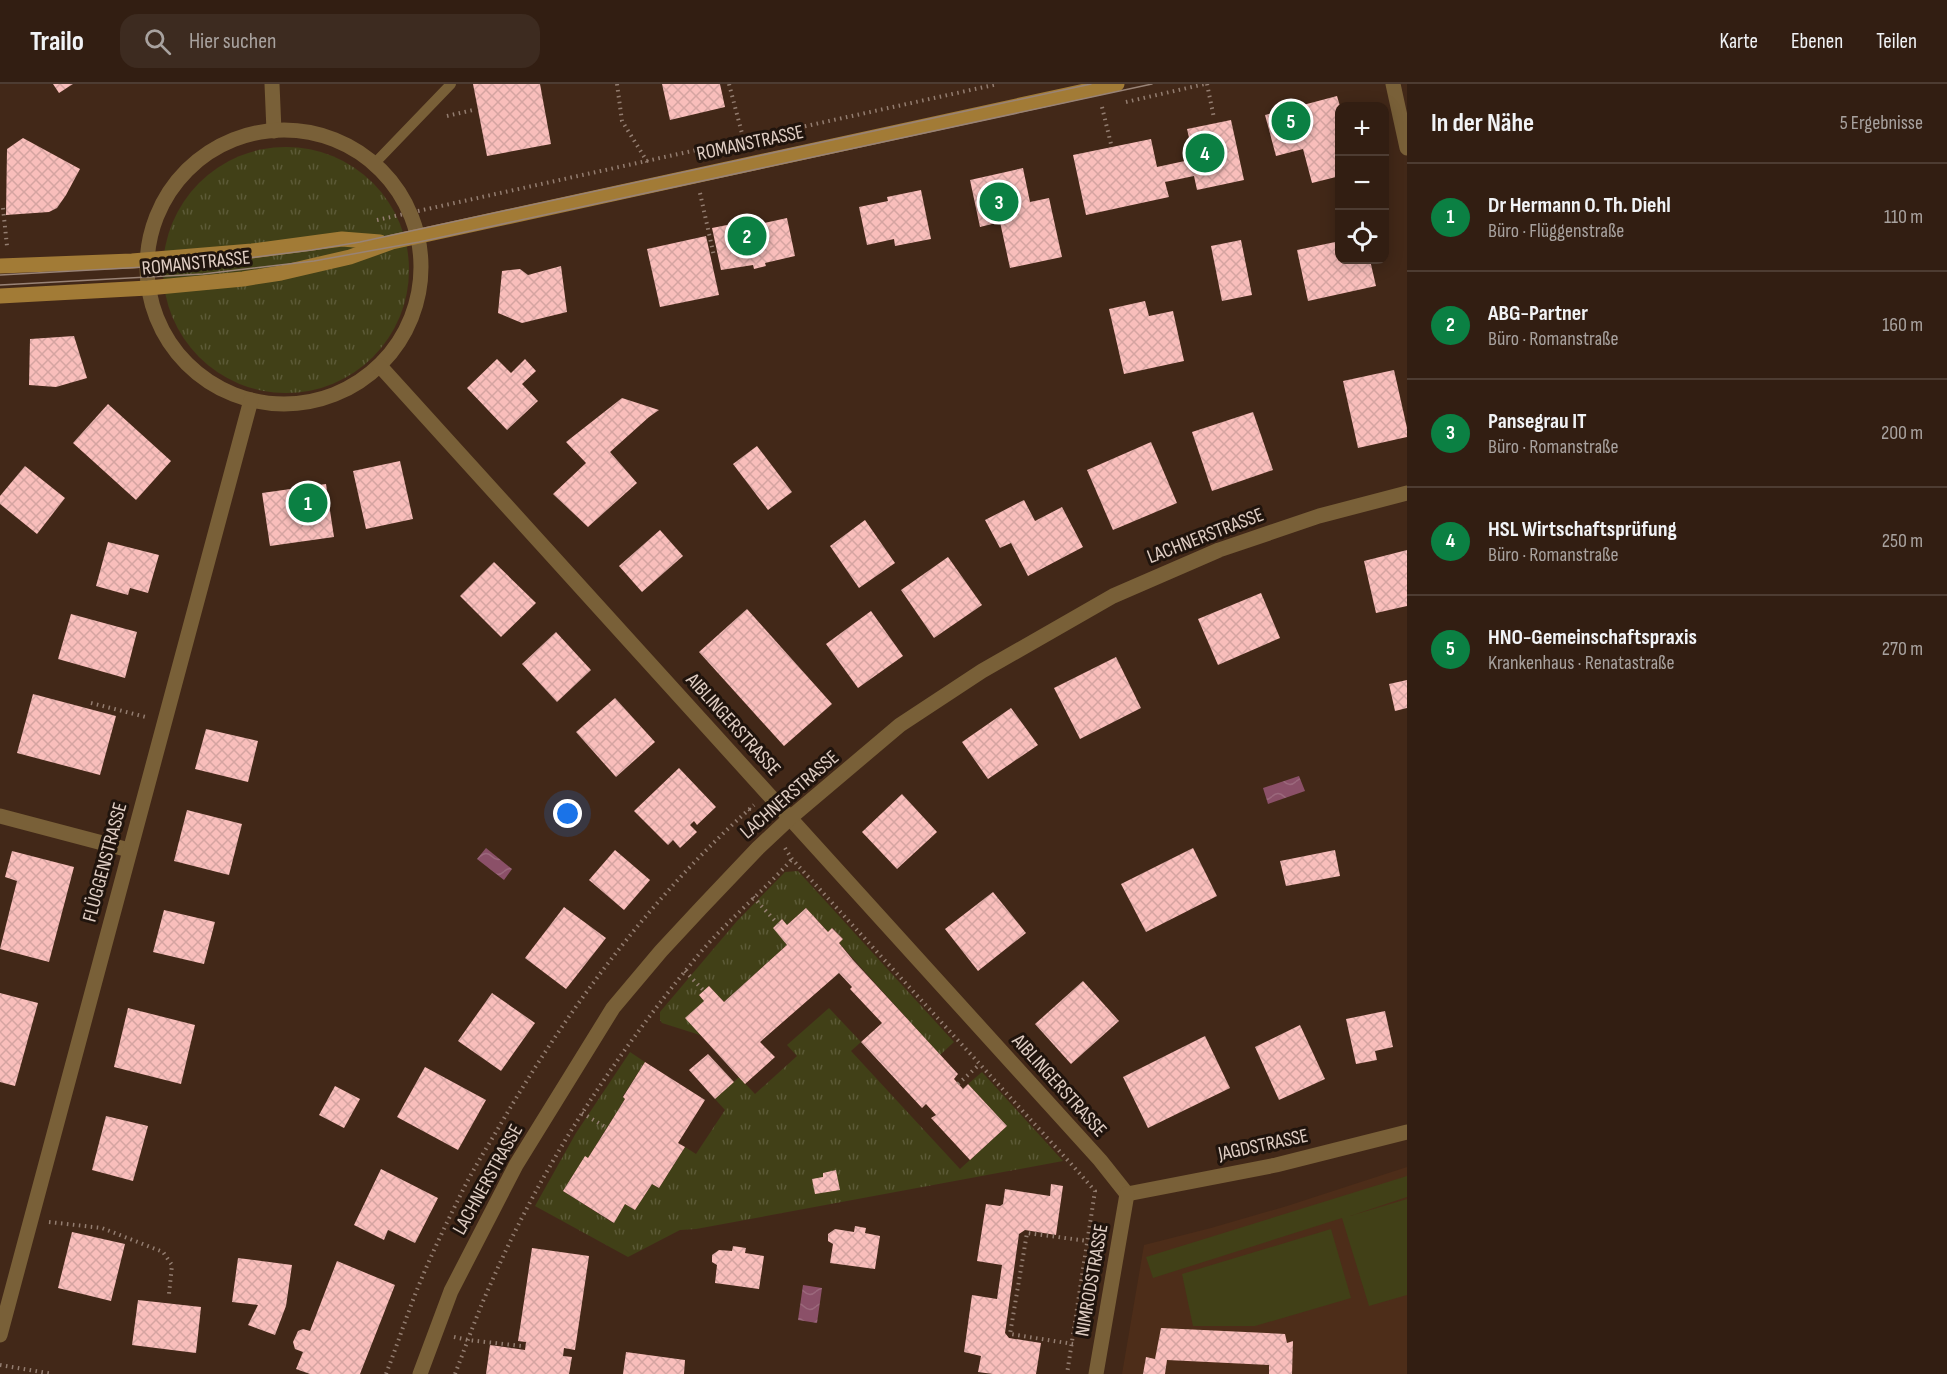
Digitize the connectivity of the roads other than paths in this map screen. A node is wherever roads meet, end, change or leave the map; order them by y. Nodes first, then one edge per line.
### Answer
1 (272, 84) edge
2 (451, 84) edge
3 (1118, 84) edge
4 (1393, 84) edge
5 (274, 131) junction
6 (1407, 148) edge
7 (374, 164) junction
8 (418, 236) junction
9 (392, 242) junction
10 (147, 259) junction
11 (5, 266) edge
12 (148, 288) junction
13 (0, 296) edge
14 (380, 366) junction
15 (251, 400) junction
16 (1407, 493) edge
17 (0, 816) edge
18 (790, 818) junction
19 (129, 849) junction
20 (1407, 1132) edge
21 (1127, 1194) junction
22 (0, 1335) edge
23 (420, 1374) edge
24 (1096, 1374) edge

1 - 5 street
2 - 7 lane
3 - 8 main road, ROMANSTRASSE
4 - 6 street
5 - 7 street
5 - 10 street
7 - 8 street
8 - 9 main road, ROMANSTRASSE
8 - 14 street
9 - 10 main road, ROMANSTRASSE
9 - 12 main road, ROMANSTRASSE
10 - 11 main road, ROMANSTRASSE
10 - 12 street
12 - 13 main road, ROMANSTRASSE
12 - 15 street
14 - 15 street
14 - 18 street, AIBLINGERSTRASSE
15 - 19 street, FLÜGGENSTRASSE
16 - 18 street, LACHNERSTRASSE
17 - 19 street
18 - 21 street, AIBLINGERSTRASSE
18 - 23 street, LACHNERSTRASSE
19 - 22 street, FLÜGGENSTRASSE
20 - 21 street, JAGDSTRASSE
21 - 24 street, NIMRODSTRASSE

